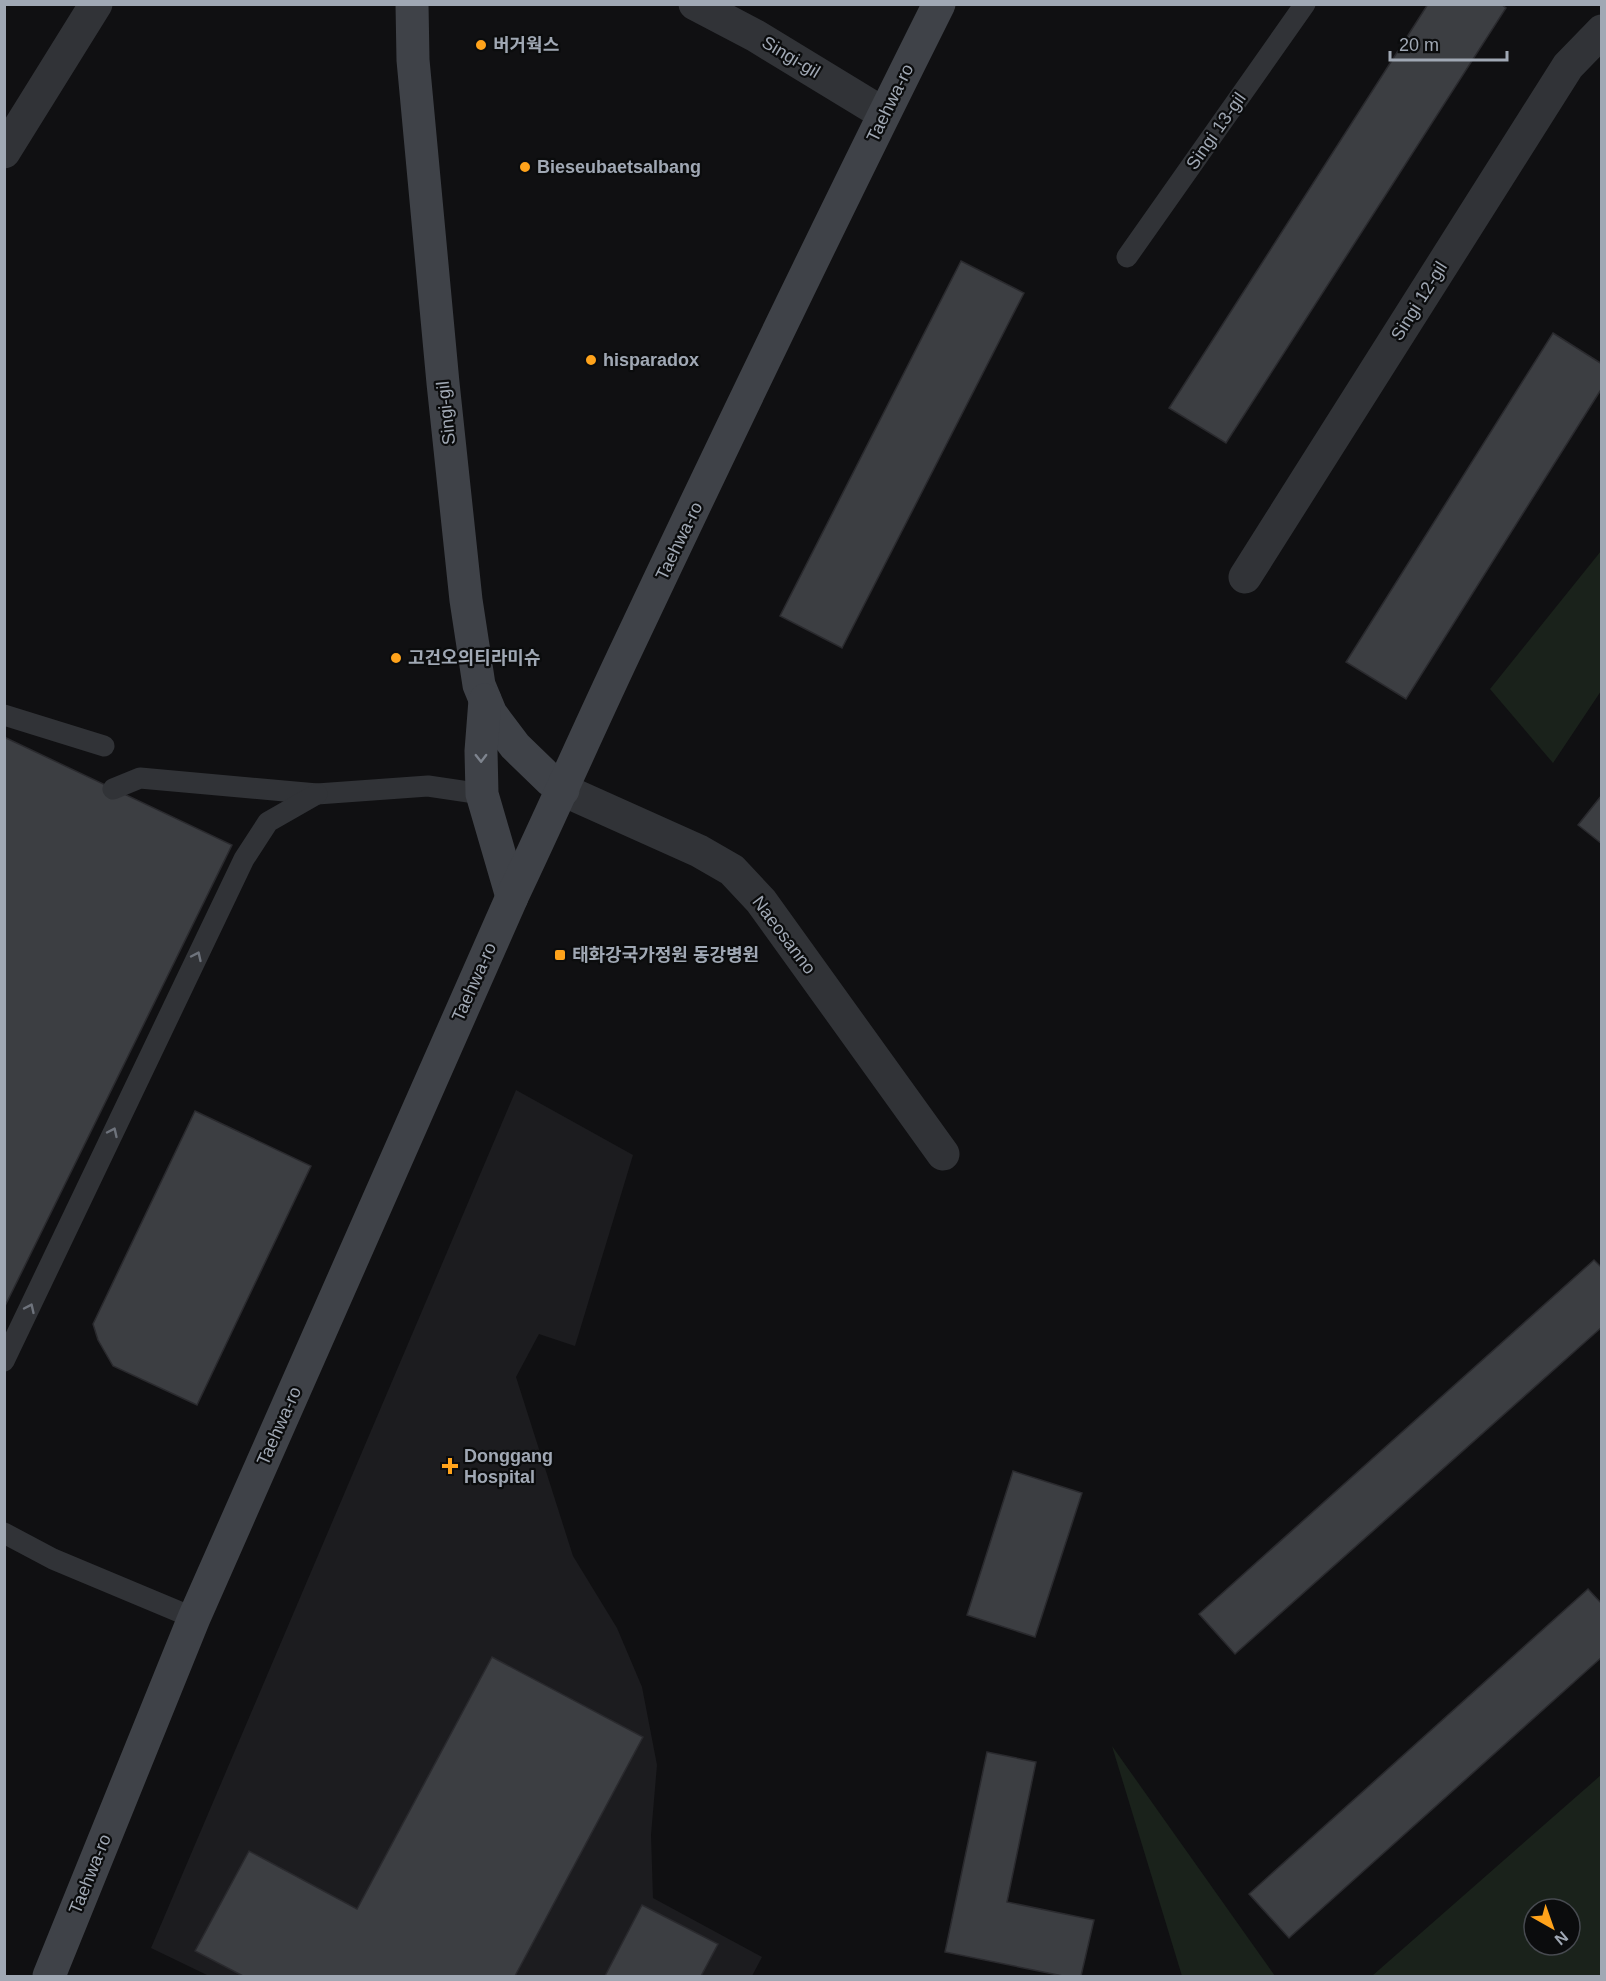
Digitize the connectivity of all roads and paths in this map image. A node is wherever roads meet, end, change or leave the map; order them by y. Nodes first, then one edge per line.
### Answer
1 (96, 4) edge
2 (412, 4) edge
3 (695, 4) edge
4 (939, 4) edge
5 (1305, 4) edge
6 (1602, 31) edge
7 (884, 114) junction
8 (4, 152) edge
9 (1127, 258) dead end
10 (1245, 577) dead end
11 (486, 700) junction
12 (4, 715) edge
13 (104, 746) dead end
14 (113, 789) dead end
15 (563, 790) junction
16 (317, 794) junction
17 (482, 794) junction
18 (512, 897) junction
19 (943, 1154) dead end
20 (4, 1361) edge
21 (4, 1533) edge
22 (194, 1618) junction
23 (49, 1977) edge

1 - 8 street
2 - 11 main road, Singi-gil
3 - 7 street, Singi-gil
4 - 7 main road, Taehwa-ro
5 - 9 lane, Singi 13-gil
6 - 10 street, Singi 12-gil
7 - 15 main road, Taehwa-ro
11 - 15 main road, Singi-gil
11 -> 17 main road
12 - 13 lane
14 - 16 lane
15 - 18 main road, Taehwa-ro
15 - 19 street, Naeosanno
16 - 17 lane
20 -> 16 lane
17 - 18 main road
18 - 22 main road, Taehwa-ro
21 - 22 lane
22 - 23 main road, Taehwa-ro

